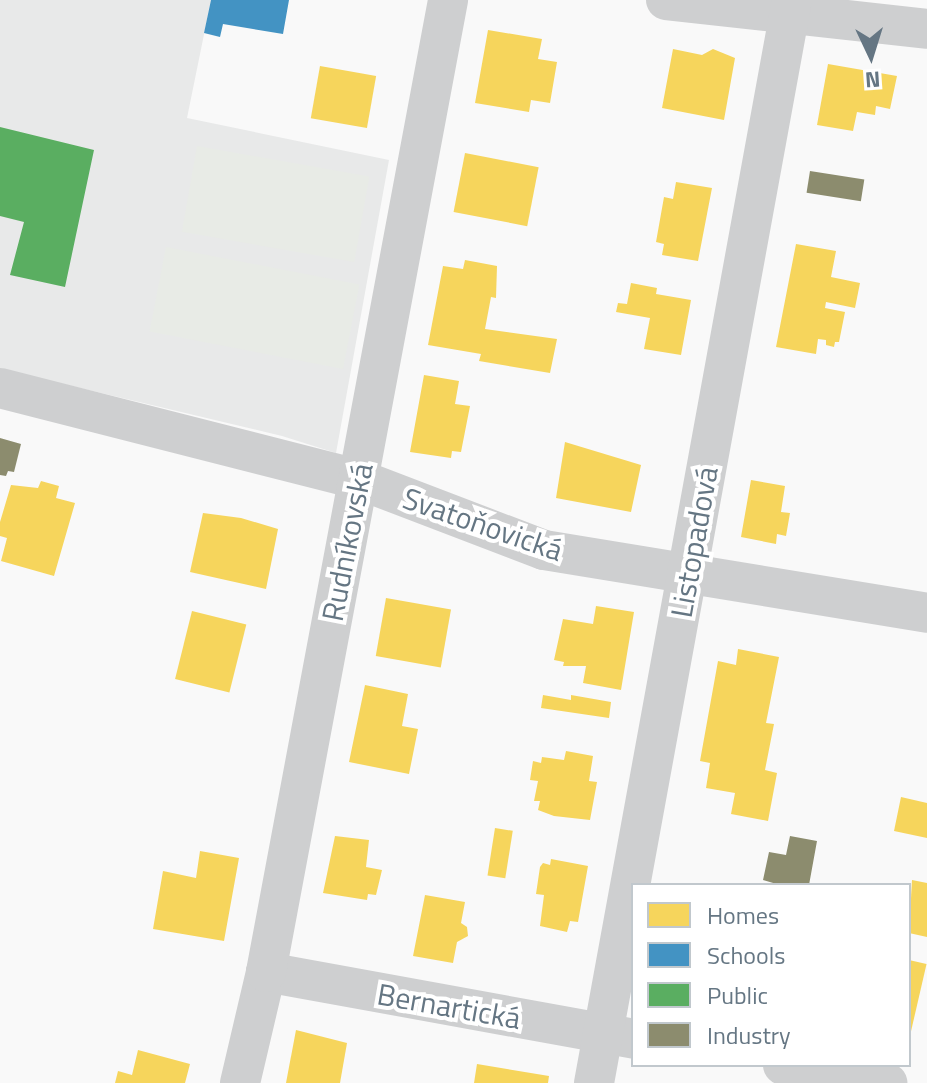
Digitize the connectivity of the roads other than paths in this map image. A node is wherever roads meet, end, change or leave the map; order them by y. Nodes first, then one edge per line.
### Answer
1 (448, 0) edge
2 (666, 0) edge
3 (791, 7) edge
4 (927, 29) edge
5 (0, 388) edge
6 (358, 479) junction
7 (688, 573) junction
8 (927, 613) edge
9 (641, 883) edge
10 (631, 951) edge
11 (266, 972) junction
12 (618, 1037) edge
13 (795, 1067) edge
14 (240, 1083) edge
15 (594, 1083) edge
16 (887, 1083) edge

1 - 6 street, Rudníkovská
2 - 3 street
3 - 4 street
3 - 7 street, Listopadová
5 - 6 street, Svatoňovická
6 - 7 street, Svatoňovická
6 - 11 street, Rudníkovská
7 - 8 street, Svatoňovická
7 - 9 street, Listopadová
10 - 12 street, Listopadová
11 - 12 street, Bernartická
11 - 14 street, Rudníkovská
12 - 15 street, Listopadová
13 - 16 street

